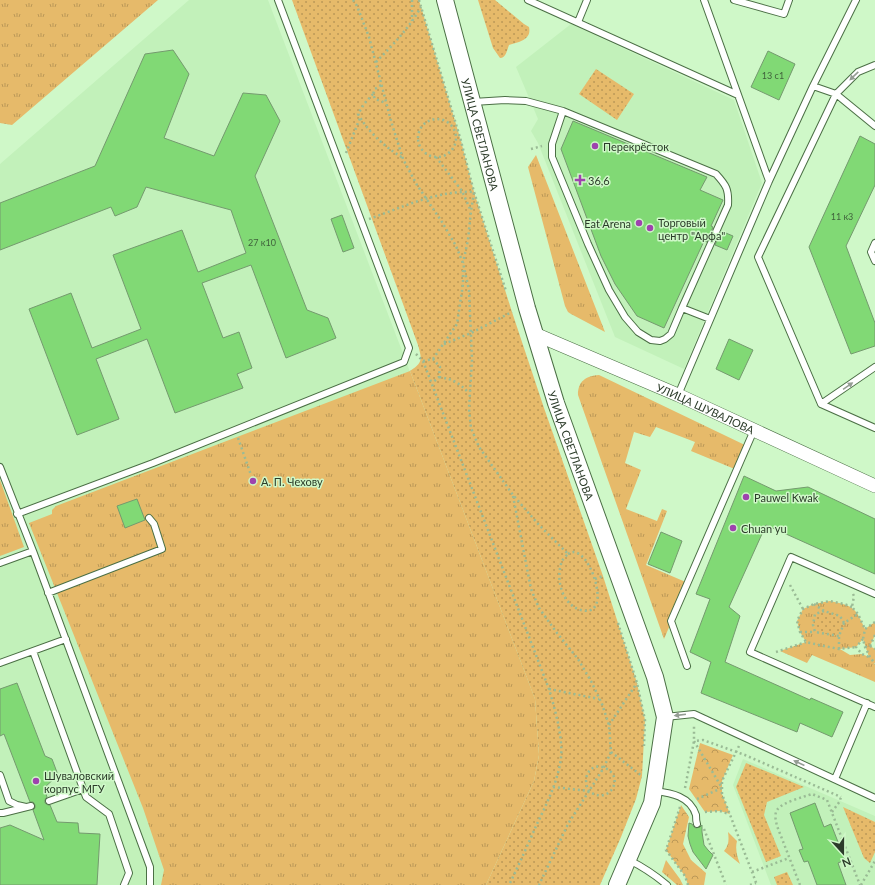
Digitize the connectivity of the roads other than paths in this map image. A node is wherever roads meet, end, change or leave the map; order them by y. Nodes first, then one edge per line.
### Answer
1 (278, 0) edge
2 (445, 0) edge
3 (528, 0) edge
4 (588, 0) edge
5 (704, 0) edge
6 (734, 0) edge
7 (789, 0) edge
8 (856, 0) edge
9 (578, 22) junction
10 (875, 65) edge
11 (814, 86) junction
12 (836, 94) junction
13 (738, 95) junction
14 (472, 103) junction
15 (563, 111) junction
16 (875, 126) edge
17 (769, 180) junction
18 (875, 243) edge
19 (875, 262) edge
20 (682, 308) junction
21 (710, 319) junction
22 (535, 334) junction
23 (875, 367) edge
24 (678, 395) junction
25 (821, 404) junction
26 (875, 428) edge
27 (754, 430) junction
28 (0, 467) edge
29 (875, 486) edge
30 (18, 514) junction
31 (149, 518) dead end
32 (33, 551) junction
33 (0, 563) edge
34 (48, 593) junction
35 (875, 594) edge
36 (66, 639) junction
37 (33, 651) junction
38 (0, 663) edge
39 (687, 666) dead end
40 (868, 704) junction
41 (875, 707) edge
42 (665, 717) junction
43 (0, 775) edge
44 (835, 779) junction
45 (83, 789) junction
46 (654, 790) junction
47 (875, 798) edge
48 (49, 801) dead end
49 (0, 813) edge
50 (699, 824) road end
51 (628, 860) junction
52 (124, 885) edge
53 (150, 885) edge
54 (617, 885) edge
55 (667, 885) edge

1 - 30 lane
2 - 14 street, УЛИЦА СВЕТЛАНОВА
3 - 9 lane
4 - 9 lane
5 - 13 lane
6 - 7 lane
8 - 11 lane
9 - 13 lane
10 -> 12 lane
11 - 12 lane
11 - 17 lane
12 - 16 lane
12 - 25 lane
13 - 17 lane
14 - 15 lane
14 - 22 street, УЛИЦА СВЕТЛАНОВА
15 - 20 lane
15 - 20 lane
17 - 21 lane
18 - 19 lane
20 - 21 lane
21 - 24 lane
22 - 24 street, УЛИЦА ШУВАЛОВА
22 - 42 street, УЛИЦА СВЕТЛАНОВА
25 -> 23 lane
24 - 27 street, УЛИЦА ШУВАЛОВА
25 - 26 lane
27 - 29 street, УЛИЦА ШУВАЛОВА
27 - 39 lane
28 - 30 lane
30 - 32 lane
31 - 34 lane
32 - 33 lane
32 - 34 lane
34 - 36 lane
35 - 40 lane
36 - 37 lane
36 - 53 lane
37 - 38 lane
37 - 45 lane
40 - 41 lane
40 - 44 lane
44 -> 42 lane
42 - 46 street, УЛИЦА СВЕТЛАНОВА
43 - 49 lane
44 - 47 lane
45 - 48 lane
45 - 52 lane
46 - 50 lane
46 - 51 street, УЛИЦА СВЕТЛАНОВА
51 - 54 street, УЛИЦА СВЕТЛАНОВА
51 - 55 lane

